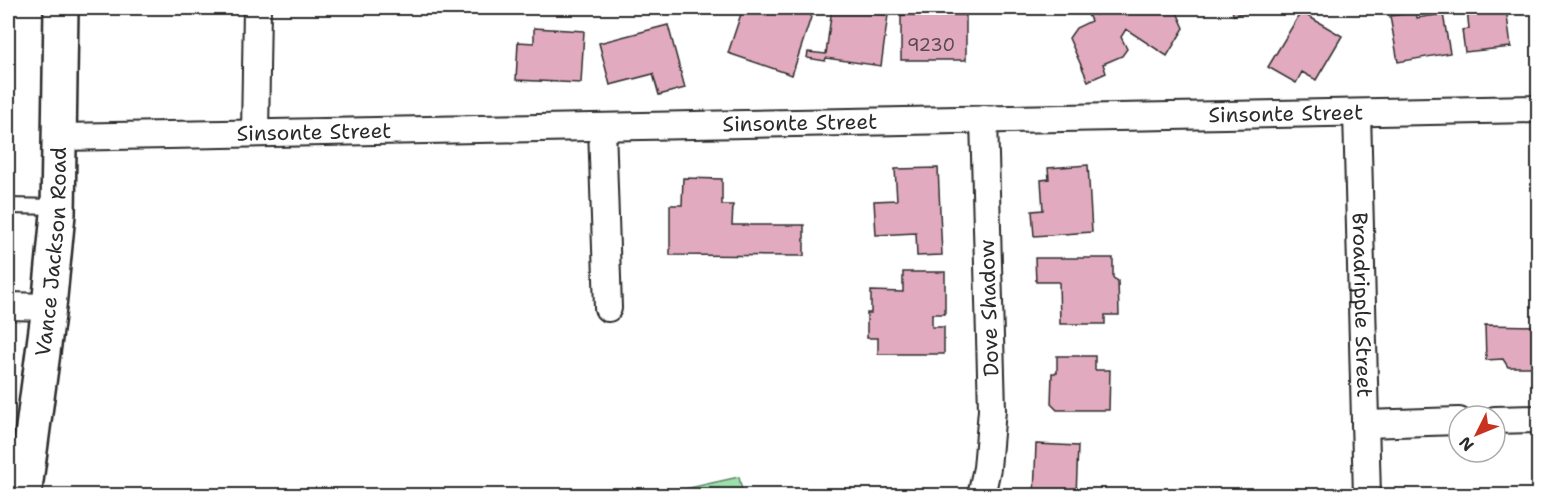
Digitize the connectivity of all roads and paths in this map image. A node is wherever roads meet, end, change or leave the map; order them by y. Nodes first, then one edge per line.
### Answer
1 (61, 8) edge
2 (257, 8) edge
3 (1539, 109) edge
4 (1357, 113) junction
5 (984, 118) junction
6 (602, 127) junction
7 (255, 133) junction
8 (60, 137) junction
9 (8, 206) edge
10 (58, 207) junction
11 (8, 306) edge
12 (50, 307) junction
13 (608, 308) dead end
14 (1539, 419) edge
15 (1507, 420) edge
16 (1447, 421) edge
17 (1365, 424) junction
18 (24, 495) edge
19 (981, 495) edge
20 (1367, 495) edge

1 - 8 main road, Vance Jackson Road
2 - 7 street
3 - 4 street, Sinsonte Street
4 - 5 street, Sinsonte Street
4 - 17 street, Broadripple Street
5 - 6 street, Sinsonte Street
5 - 19 street, Dove Shadow
6 - 7 street, Sinsonte Street
6 - 13 street
7 - 8 street, Sinsonte Street
8 - 10 main road, Vance Jackson Road
9 - 10 lane
10 - 12 main road, Vance Jackson Road
11 - 12 street
12 - 18 main road, Vance Jackson Road
14 - 15 street
16 - 17 street
17 - 20 street, Broadripple Street

